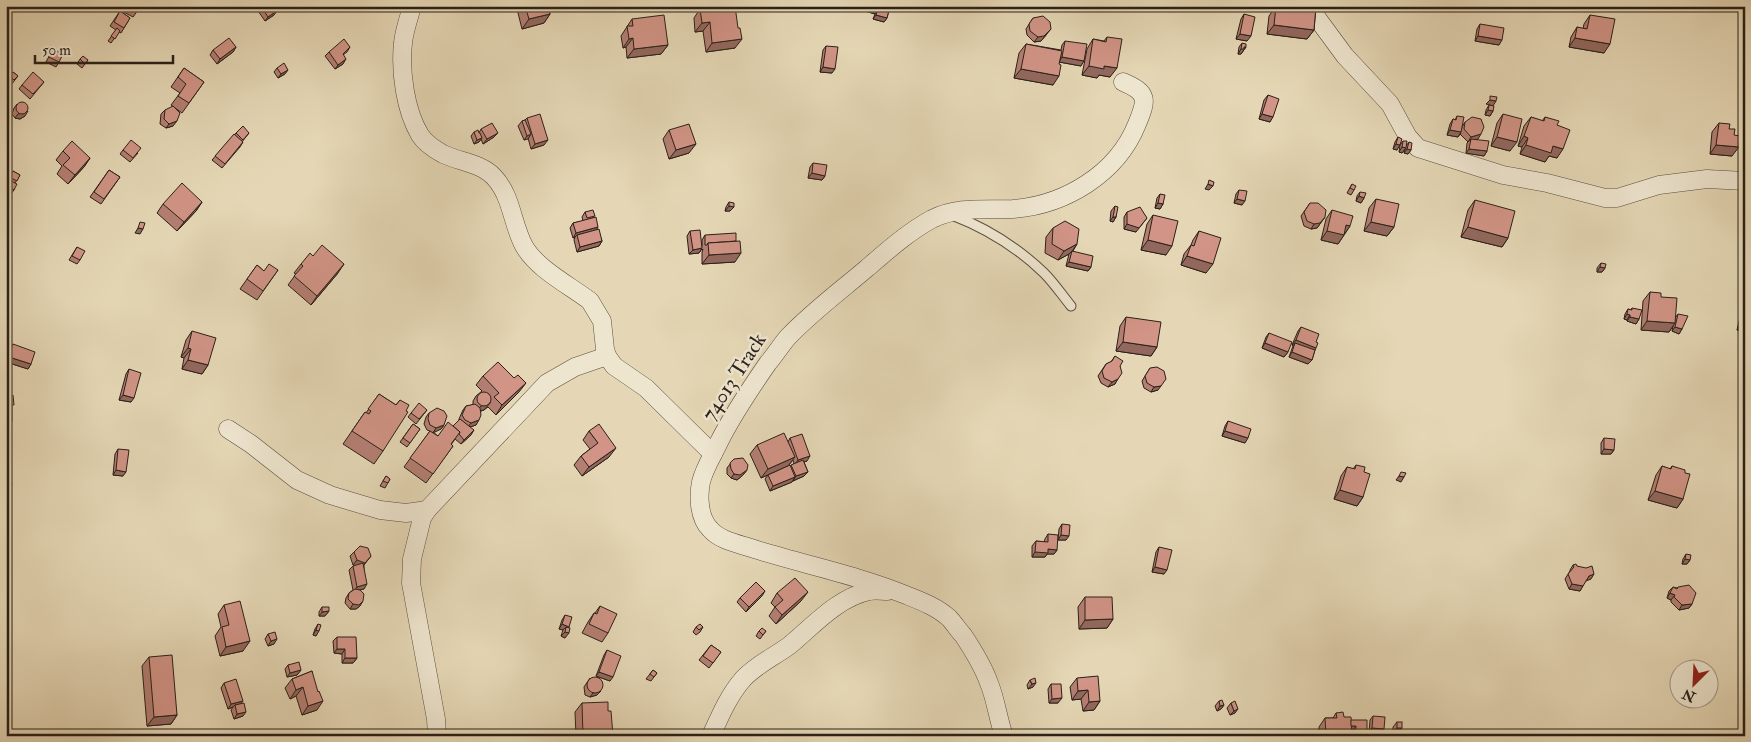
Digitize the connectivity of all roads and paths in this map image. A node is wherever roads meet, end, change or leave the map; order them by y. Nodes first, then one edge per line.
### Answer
1 (412, 6) edge
2 (1317, 18) edge
3 (1124, 82) dead end
4 (1745, 181) edge
5 (948, 213) junction
6 (1071, 306) dead end
7 (607, 356) junction
8 (228, 429) dead end
9 (713, 454) junction
10 (427, 510) junction
11 (896, 591) junction
12 (437, 736) edge
13 (711, 736) edge
14 (1004, 736) edge

1 - 7 street
2 - 4 street
3 - 5 street, 74013 Track
5 - 6 lane
5 - 9 street, 74013 Track
7 - 9 street
7 - 10 street
8 - 10 street
9 - 11 street, 74013 Track
10 - 12 street
11 - 13 street
11 - 14 street, 74013 Track

